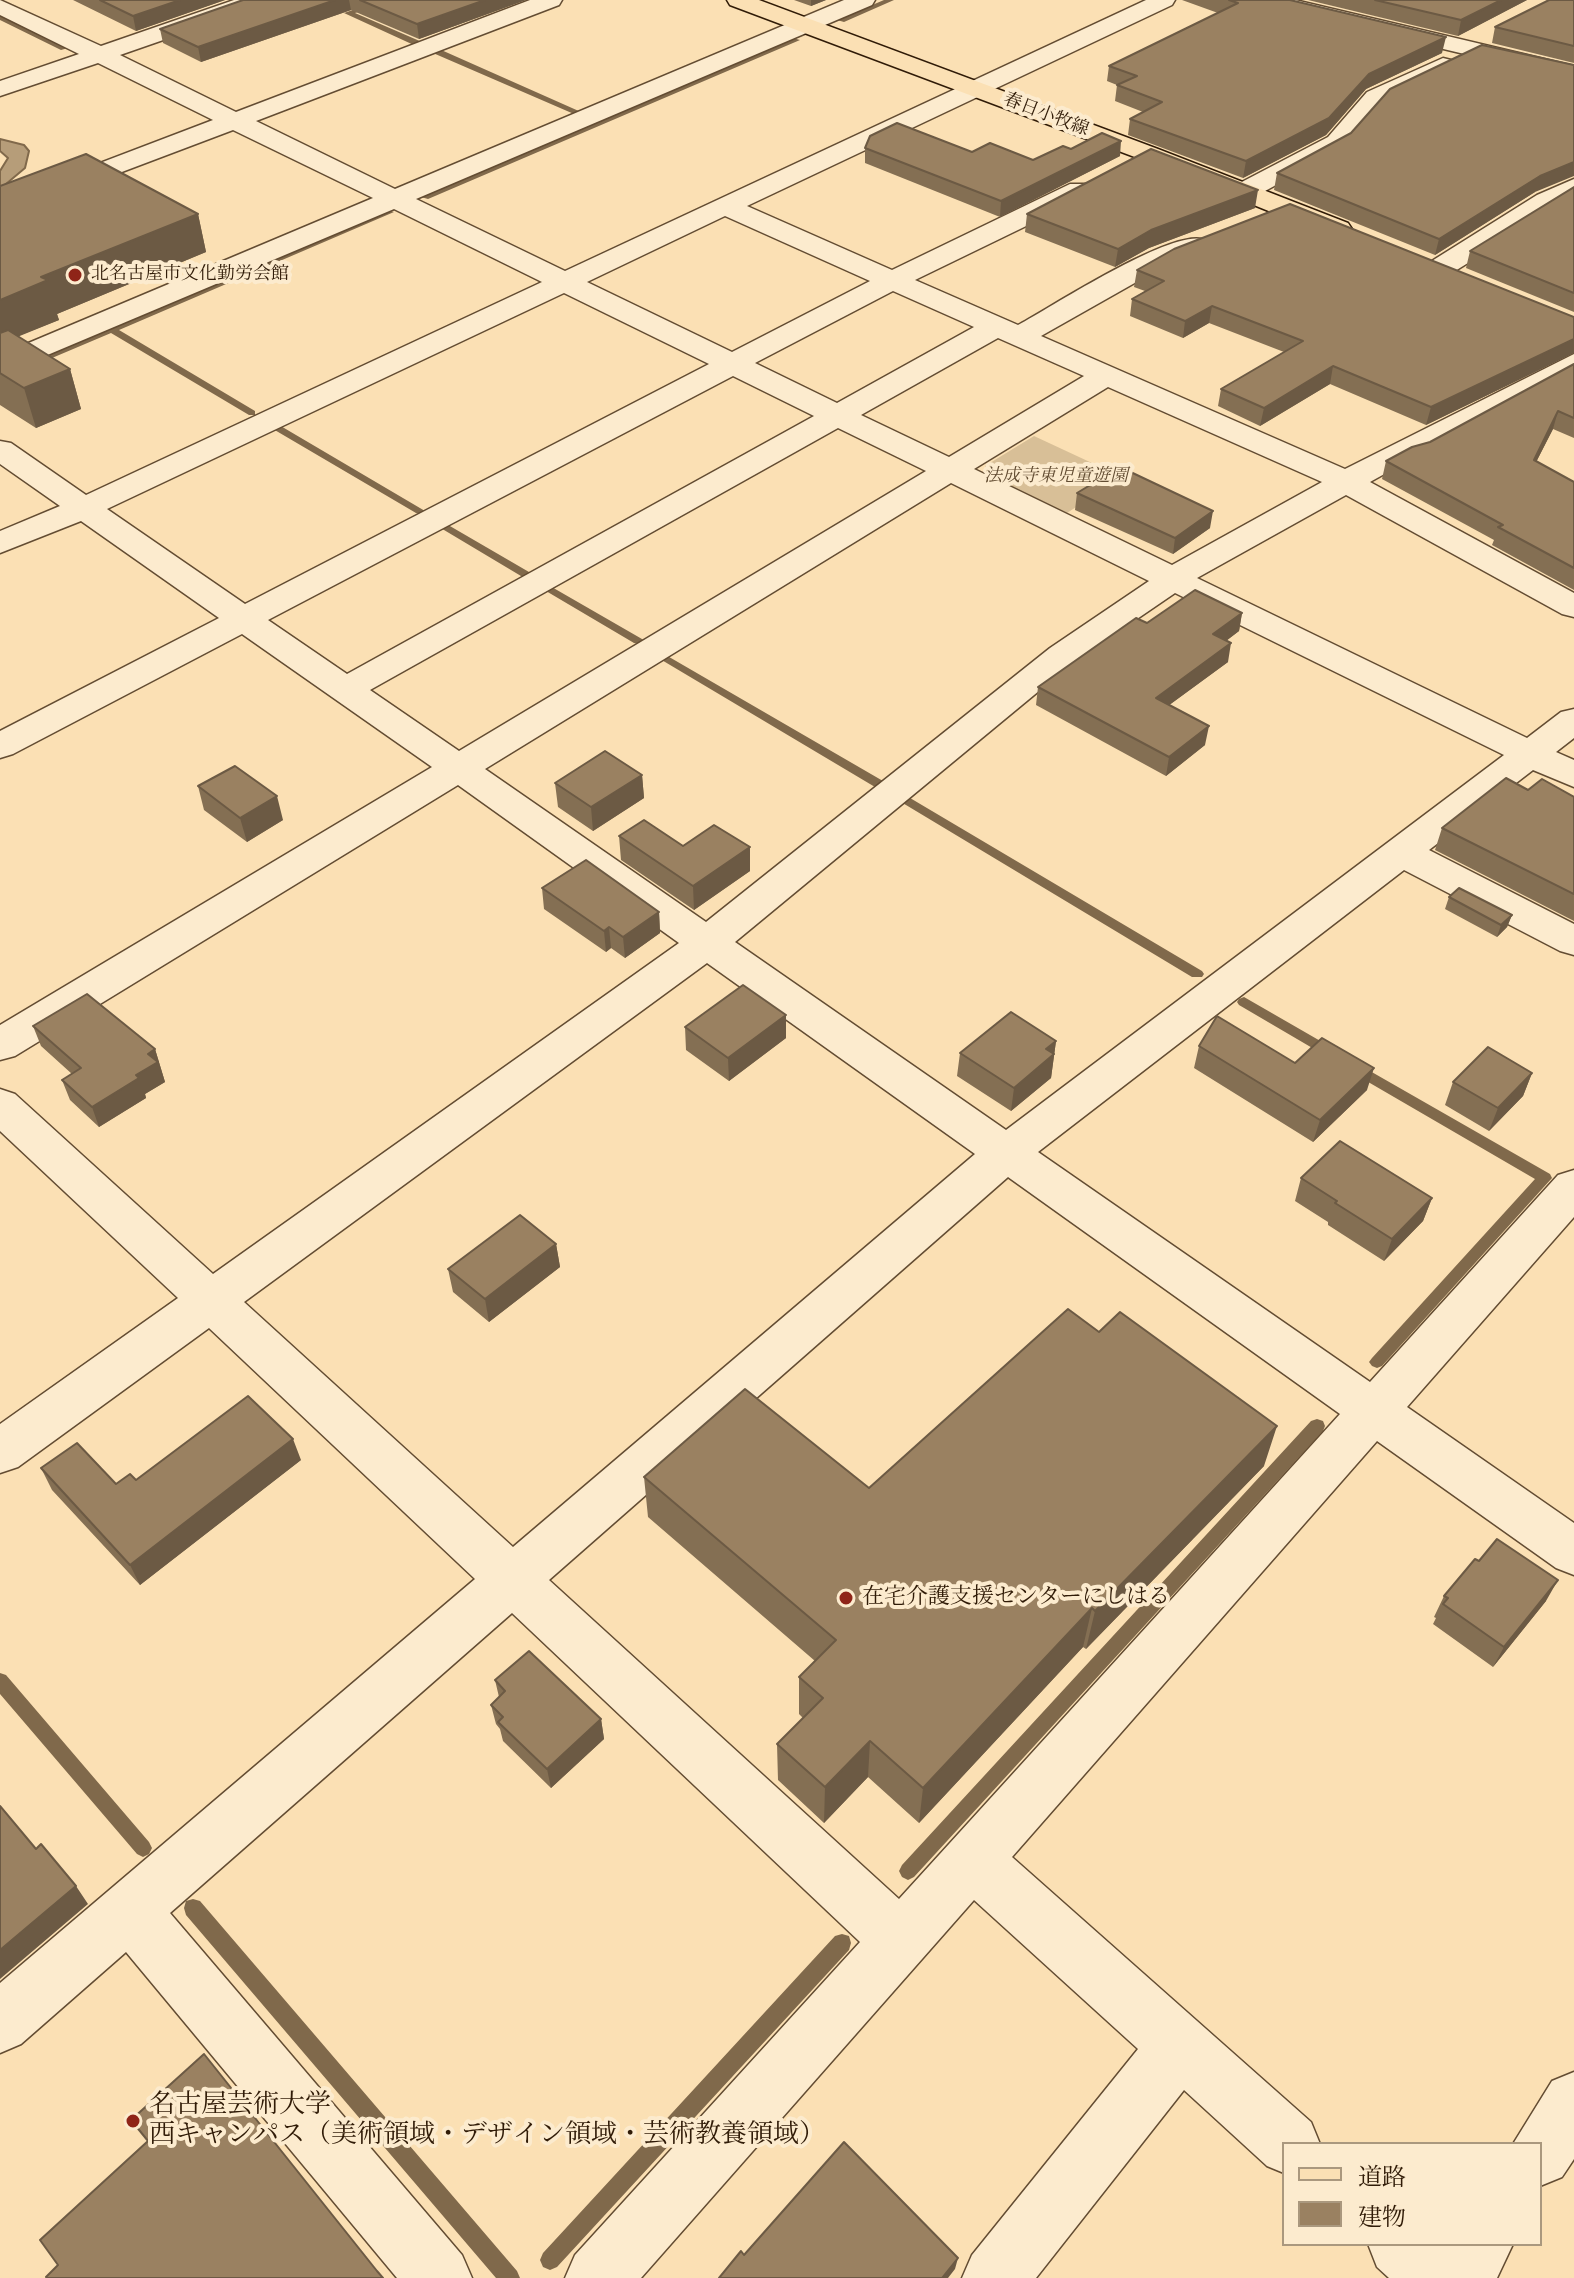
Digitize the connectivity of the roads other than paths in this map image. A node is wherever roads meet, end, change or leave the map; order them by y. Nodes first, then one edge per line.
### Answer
1 (256, 0) edge
2 (551, 0) edge
3 (738, 0) edge
4 (864, 0) edge
5 (1164, 0) edge
6 (1266, 0) edge
7 (0, 6) edge
8 (804, 25) junction
9 (1499, 27) edge
10 (1467, 49) junction
11 (99, 55) junction
12 (1574, 73) edge
13 (975, 88) junction
14 (0, 89) edge
15 (235, 121) junction
16 (1149, 154) junction
17 (1574, 187) edge
18 (1245, 191) junction
19 (395, 199) junction
20 (724, 206) junction
21 (1288, 208) junction
22 (0, 210) edge
23 (1245, 225) edge
24 (1217, 235) edge
25 (1356, 236) edge
26 (1410, 258) edge
27 (1437, 270) junction
28 (565, 281) junction
29 (891, 281) junction
30 (1465, 281) edge
31 (1007, 332) junction
32 (1574, 363) edge
33 (734, 364) junction
34 (0, 366) edge
35 (1106, 376) junction
36 (839, 415) junction
37 (0, 450) edge
38 (953, 470) junction
39 (1345, 481) junction
40 (84, 508) junction
41 (0, 543) edge
42 (1174, 579) junction
43 (1574, 607) edge
44 (244, 619) junction
45 (346, 689) junction
46 (1574, 720) edge
47 (0, 746) edge
48 (1530, 754) junction
49 (457, 767) junction
50 (1574, 775) edge
51 (1401, 852) junction
52 (1574, 941) edge
53 (706, 944) junction
54 (0, 1045) edge
55 (0, 1105) edge
56 (1006, 1153) junction
57 (1574, 1187) edge
58 (211, 1301) junction
59 (1373, 1411) junction
60 (0, 1452) edge
61 (1574, 1552) edge
62 (512, 1580) junction
63 (973, 1860) junction
64 (130, 1911) junction
65 (901, 1940) junction
66 (0, 2023) edge
67 (1180, 2046) junction
68 (1574, 2103) edge
69 (1287, 2142) edge
70 (1542, 2152) edge
71 (1402, 2246) edge
72 (1480, 2246) edge
73 (439, 2278) edge
74 (598, 2278) edge
75 (995, 2278) edge
76 (1438, 2278) edge
77 (1459, 2278) edge

1 - 11 street
2 - 15 street
3 - 8 main road, 春日小牧線
4 - 8 street
5 - 13 street
6 - 10 street
7 - 11 street
8 - 13 main road, 春日小牧線
8 - 19 street
9 - 10 street
10 - 12 street
10 - 18 street
11 - 14 street
11 - 15 street
13 - 16 main road, 春日小牧線
13 - 20 street
15 - 19 street
15 - 22 street
16 - 18 main road, 春日小牧線
16 - 29 street
17 - 27 street
18 - 21 main road, 春日小牧線
19 - 28 street
19 - 34 street
20 - 28 street
20 - 29 street
21 - 23 street
21 - 25 main road, 春日小牧線
24 - 31 street
26 - 27 main road
27 - 30 main road
28 - 33 street
28 - 40 street
29 - 31 street
29 - 33 street
31 - 35 street
31 - 36 street
32 - 39 street
33 - 36 street
33 - 44 street
35 - 38 street
35 - 39 street
36 - 38 street
36 - 45 street
37 - 40 street
38 - 42 street
38 - 49 street
39 - 42 street
39 - 43 street
40 - 41 street
40 - 44 street
42 - 48 street
42 - 53 street
44 - 45 street
44 - 47 street
45 - 49 street
46 - 48 street
48 - 50 street
48 - 51 street
49 - 53 street
49 - 54 street
51 - 52 street
51 - 56 street
53 - 56 street
53 - 58 street
55 - 58 street
56 - 59 street
56 - 62 street
57 - 59 street
58 - 60 street
58 - 62 street
59 - 61 street
59 - 63 street
62 - 64 street
62 - 65 street
63 - 65 street
63 - 67 street
64 - 66 street
64 - 73 street
65 - 74 street
67 - 69 street
67 - 75 street
68 - 70 street
71 - 76 street
72 - 77 street

